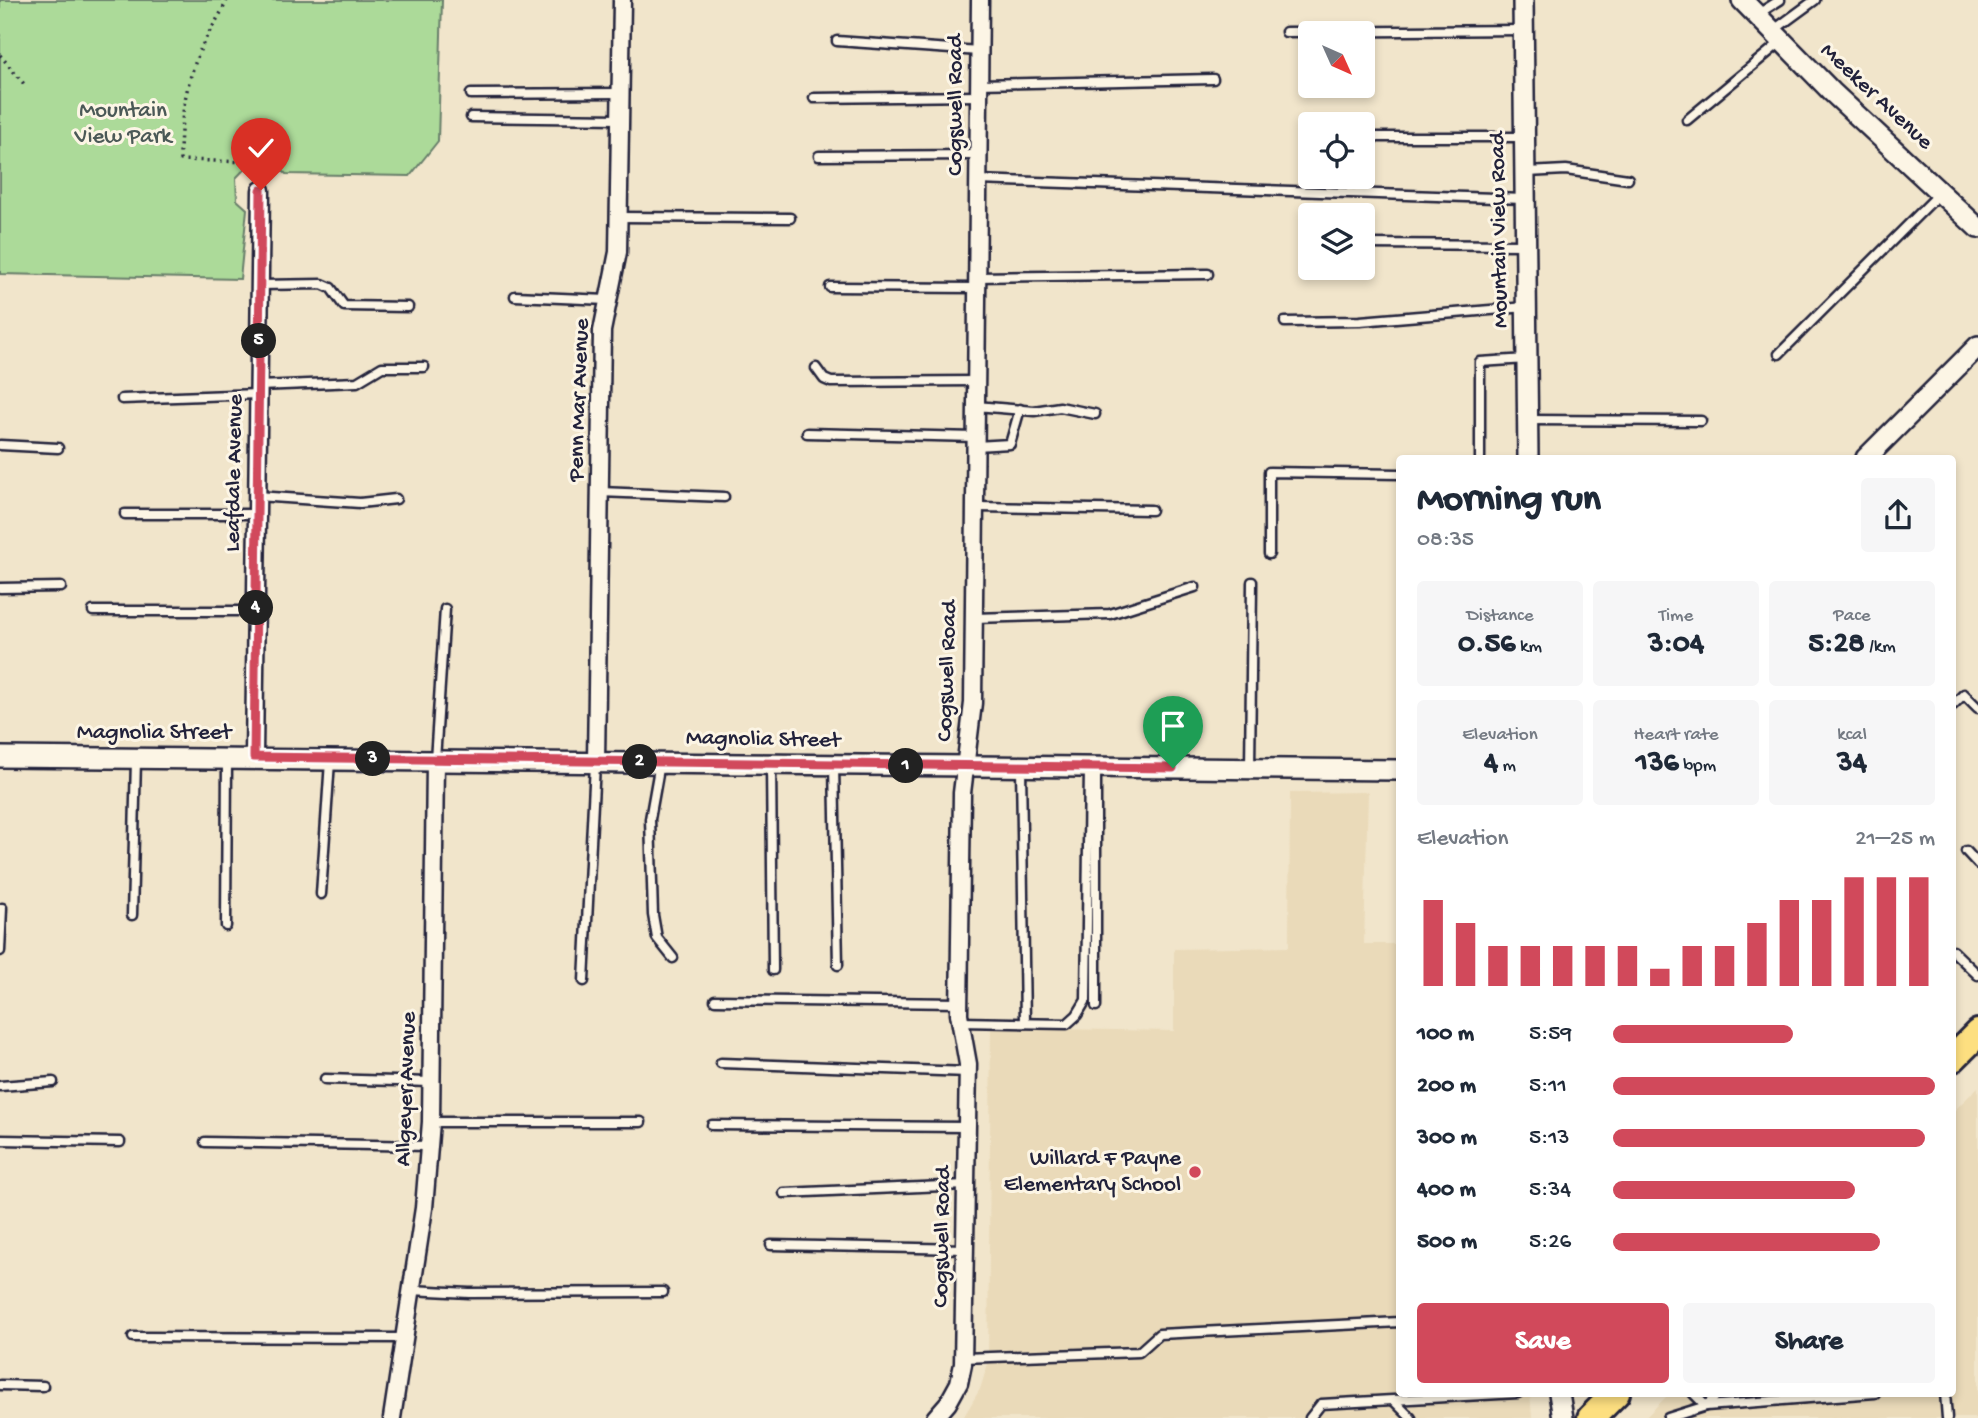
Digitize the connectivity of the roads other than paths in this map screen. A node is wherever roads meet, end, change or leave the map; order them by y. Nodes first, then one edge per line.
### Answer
1 (622, 0) edge
2 (980, 0) edge
3 (1523, 0) edge
4 (1742, 0) edge
5 (1780, 0) edge
6 (1815, 0) edge
7 (1756, 16) junction
8 (1523, 30) junction
9 (1286, 32) dead end
10 (1777, 36) junction
11 (837, 41) dead end
12 (979, 51) junction
13 (1213, 79) dead end
14 (979, 90) junction
15 (620, 93) junction
16 (471, 94) dead end
17 (814, 98) dead end
18 (471, 117) dead end
19 (620, 119) junction
20 (1687, 120) dead end
21 (1375, 137) edge
22 (1524, 137) junction
23 (978, 155) junction
24 (819, 156) dead end
25 (1524, 172) junction
26 (1628, 179) dead end
27 (978, 180) junction
28 (261, 190) dead end
29 (1941, 191) junction
30 (1524, 199) junction
31 (619, 217) junction
32 (790, 218) dead end
33 (1978, 228) edge
34 (1375, 244) edge
35 (1525, 244) junction
36 (1208, 274) dead end
37 (977, 282) junction
38 (260, 285) junction
39 (830, 287) dead end
40 (515, 296) dead end
41 (607, 300) junction
42 (408, 307) dead end
43 (1526, 307) junction
44 (1285, 322) dead end
45 (1978, 346) edge
46 (1779, 354) dead end
47 (1527, 359) junction
48 (424, 366) dead end
49 (816, 368) dead end
50 (976, 381) junction
51 (258, 390) junction
52 (122, 399) dead end
53 (976, 406) junction
54 (1020, 409) junction
55 (1095, 414) dead end
56 (1527, 420) junction
57 (1701, 421) dead end
58 (807, 433) dead end
59 (976, 441) junction
60 (0, 445) edge
61 (58, 448) dead end
62 (1480, 455) edge
63 (1528, 455) edge
64 (1869, 455) edge
65 (1396, 474) edge
66 (600, 492) junction
67 (257, 496) junction
68 (724, 497) dead end
69 (396, 499) dead end
70 (975, 507) junction
71 (1151, 510) dead end
72 (125, 514) dead end
73 (257, 514) junction
74 (1269, 554) dead end
75 (1252, 582) dead end
76 (61, 587) dead end
77 (1195, 587) dead end
78 (0, 588) edge
79 (445, 610) dead end
80 (93, 611) dead end
81 (256, 611) junction
82 (974, 618) junction
83 (1956, 702) edge
84 (1978, 708) edge
85 (0, 757) edge
86 (136, 757) junction
87 (254, 757) junction
88 (228, 758) junction
89 (330, 758) junction
90 (435, 760) junction
91 (596, 762) junction
92 (660, 763) junction
93 (771, 764) junction
94 (834, 765) junction
95 (965, 767) junction
96 (1021, 768) junction
97 (1093, 768) junction
98 (1250, 769) junction
99 (1396, 770) edge
100 (1966, 851) dead end
101 (1978, 864) edge
102 (321, 894) dead end
103 (2, 908) dead end
104 (132, 915) dead end
105 (226, 926) dead end
106 (0, 951) edge
107 (1956, 954) edge
108 (673, 958) dead end
109 (838, 965) dead end
110 (773, 970) dead end
111 (1978, 975) edge
112 (584, 981) dead end
113 (715, 1000) dead end
114 (960, 1003) junction
115 (1096, 1006) dead end
116 (960, 1022) junction
117 (1025, 1023) junction
118 (1978, 1033) edge
119 (1956, 1055) edge
120 (721, 1063) dead end
121 (968, 1072) junction
122 (325, 1079) dead end
123 (53, 1082) dead end
124 (431, 1082) junction
125 (0, 1086) edge
126 (431, 1122) junction
127 (641, 1122) dead end
128 (712, 1125) dead end
129 (967, 1127) junction
130 (0, 1140) edge
131 (120, 1142) dead end
132 (205, 1142) dead end
133 (429, 1146) junction
134 (967, 1185) junction
135 (784, 1193) dead end
136 (771, 1245) dead end
137 (966, 1249) junction
138 (411, 1290) junction
139 (663, 1292) dead end
140 (1396, 1322) edge
141 (133, 1337) dead end
142 (404, 1338) junction
143 (963, 1358) junction
144 (0, 1385) edge
145 (43, 1386) dead end
146 (1462, 1397) edge
147 (1560, 1397) edge
148 (1612, 1397) edge
149 (1697, 1397) edge
150 (1716, 1397) edge
151 (1823, 1397) edge
152 (1945, 1397) edge
153 (1395, 1402) junction
154 (1706, 1406) junction
155 (392, 1418) edge
156 (935, 1418) edge
157 (1310, 1418) edge
158 (1411, 1418) edge
159 (1563, 1418) edge
160 (1591, 1418) edge
161 (1668, 1418) edge
162 (1947, 1418) edge

1 - 15 street, Penn Mar Avenue
2 - 12 street, Cogswell Road
3 - 8 street, Mountain View Road
4 - 7 street, Meeker Avenue
5 - 7 lane
6 - 10 lane
7 - 10 street, Meeker Avenue
8 - 9 lane
8 - 22 street, Mountain View Road
10 - 20 lane
10 - 29 street, Meeker Avenue
11 - 12 lane
12 - 14 street, Cogswell Road
13 - 14 lane
14 - 17 lane
14 - 23 street, Cogswell Road
15 - 16 lane
15 - 19 street, Penn Mar Avenue
18 - 19 lane
19 - 31 street, Penn Mar Avenue
21 - 22 lane
22 - 25 street, Mountain View Road
23 - 24 lane
23 - 27 street, Cogswell Road
25 - 26 lane
25 - 30 street, Mountain View Road
27 - 30 lane
27 - 37 street, Cogswell Road
28 - 38 street, Leafdale Avenue
29 - 33 street, Meeker Avenue
29 - 46 lane
30 - 35 street, Mountain View Road
31 - 32 lane
31 - 41 street, Penn Mar Avenue
34 - 35 lane
35 - 43 street, Mountain View Road
36 - 37 lane
37 - 39 lane
37 - 50 street, Cogswell Road
38 - 42 lane
38 - 51 street, Leafdale Avenue
40 - 41 lane
41 - 66 street, Penn Mar Avenue
43 - 44 lane
43 - 47 street, Mountain View Road
45 - 64 street
47 - 56 street, Mountain View Road
47 - 62 lane
48 - 51 lane
49 - 50 lane
50 - 53 street, Cogswell Road
51 - 52 lane
51 - 67 street, Leafdale Avenue
53 - 54 lane
53 - 59 street, Cogswell Road
54 - 55 lane
54 - 59 lane
56 - 57 lane
56 - 63 street, Mountain View Road
58 - 59 lane
59 - 70 street, Cogswell Road
60 - 61 lane
65 - 74 lane
66 - 68 lane
66 - 91 street, Penn Mar Avenue
67 - 69 lane
67 - 73 street, Leafdale Avenue
70 - 71 lane
70 - 82 street, Cogswell Road
72 - 73 lane
73 - 81 street, Leafdale Avenue
75 - 98 lane
76 - 78 lane
77 - 82 lane
79 - 90 lane
80 - 81 lane
81 - 87 street, Leafdale Avenue
82 - 95 street, Cogswell Road
83 - 84 lane
85 - 86 street, Magnolia Street
86 - 88 street, Magnolia Street
86 - 104 lane
87 - 88 street, Magnolia Street
87 - 89 street, Magnolia Street
88 - 105 lane
89 - 90 street, Magnolia Street
89 - 102 lane
90 - 91 street, Magnolia Street
90 - 124 street, Allgeyer Avenue
91 - 92 street, Magnolia Street
91 - 112 lane
92 - 93 street, Magnolia Street
92 - 108 lane
93 - 94 street, Magnolia Street
93 - 110 lane
94 - 95 street, Magnolia Street
94 - 109 lane
95 - 96 street, Magnolia Street
95 - 114 street, Cogswell Road
96 - 97 street, Magnolia Street
96 - 117 lane
97 - 98 street, Magnolia Street
97 - 115 lane
97 - 117 lane
98 - 99 street, Magnolia Street
100 - 101 lane
103 - 106 lane
107 - 111 lane
113 - 114 lane
114 - 116 street, Cogswell Road
116 - 117 lane
116 - 121 street, Cogswell Road
118 - 119 main road
120 - 121 lane
121 - 129 street, Cogswell Road
122 - 124 lane
123 - 125 lane
124 - 126 street, Allgeyer Avenue
126 - 127 lane
126 - 133 street, Allgeyer Avenue
128 - 129 lane
129 - 134 street, Cogswell Road
130 - 131 lane
132 - 133 lane
133 - 138 street, Allgeyer Avenue
134 - 135 lane
134 - 137 street, Cogswell Road
136 - 137 lane
137 - 143 street, Cogswell Road
138 - 139 lane
138 - 142 street, Allgeyer Avenue
140 - 143 lane
141 - 142 lane
142 - 155 street, Allgeyer Avenue
143 - 156 street, Cogswell Road
144 - 145 lane
146 - 153 lane
147 - 159 street
148 - 160 main road
149 - 154 lane
150 - 154 lane
151 - 154 lane
152 - 162 lane
153 - 157 lane
153 - 158 lane
154 - 161 lane

